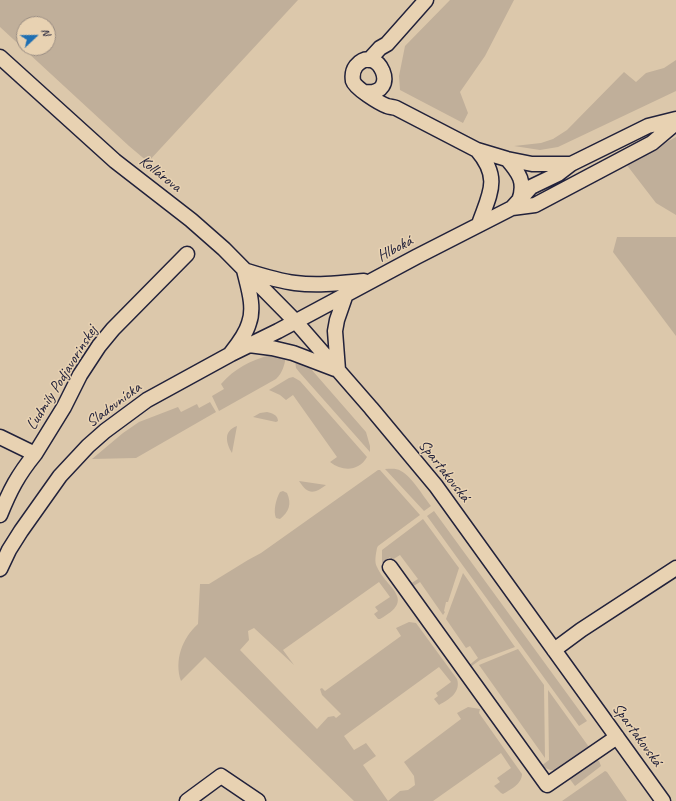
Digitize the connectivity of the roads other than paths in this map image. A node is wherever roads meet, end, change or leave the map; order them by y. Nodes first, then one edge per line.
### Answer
1 (426, 0) edge
2 (387, 44) junction
3 (0, 57) edge
4 (369, 60) junction
5 (382, 68) junction
6 (382, 85) junction
7 (364, 92) junction
8 (396, 108) junction
9 (676, 119) edge
10 (676, 123) edge
11 (477, 150) junction
12 (507, 159) junction
13 (570, 164) junction
14 (515, 205) junction
15 (479, 224) junction
16 (187, 254) dead end
17 (244, 270) junction
18 (371, 281) junction
19 (346, 294) junction
20 (296, 322) junction
21 (249, 345) junction
22 (231, 354) junction
23 (338, 370) junction
24 (0, 437) edge
25 (34, 454) junction
26 (0, 514) edge
27 (390, 568) dead end
28 (676, 568) edge
29 (0, 570) edge
30 (554, 650) junction
31 (617, 737) junction
32 (187, 801) edge
33 (258, 801) edge
34 (663, 801) edge

1 - 2 street
2 - 4 street
2 - 5 street
3 - 17 street, Kollárova
4 - 5 street
4 - 7 street
5 - 6 street
6 - 7 street
6 - 8 street
7 - 8 street
8 - 11 street
9 - 13 street, Hlboká
10 - 14 street, Hlboká
11 - 12 street
11 - 15 street
12 - 13 street
12 - 14 street
13 - 14 street, Hlboká
14 - 15 street, Hlboká
15 - 18 street, Hlboká
16 - 25 street, Ľudmily Podjavorinskej
17 - 18 street
17 - 20 street, Kollárova
17 - 22 street
18 - 19 street, Hlboká
19 - 20 street, Hlboká
19 - 23 street
20 - 21 street, Sladovnícka
20 - 23 street, Spartakovská
21 - 22 street, Sladovnícka
21 - 23 street
22 - 29 street, Sladovnícka
23 - 30 street, Spartakovská
24 - 25 street, Ľudmily Podjavorinskej
25 - 26 street, Ľudmily Podjavorinskej
27 - 31 street
28 - 30 street
30 - 31 street, Spartakovská
31 - 34 street, Spartakovská
32 - 33 street

